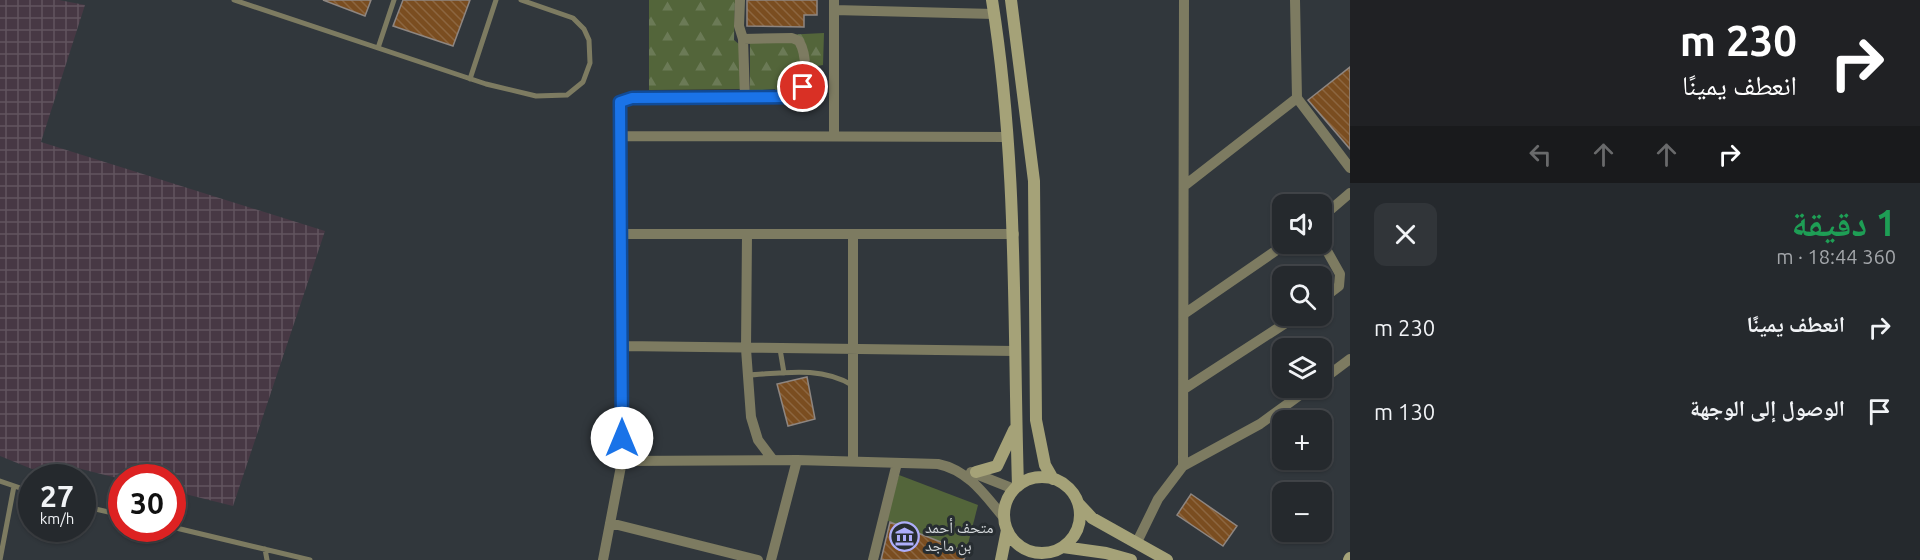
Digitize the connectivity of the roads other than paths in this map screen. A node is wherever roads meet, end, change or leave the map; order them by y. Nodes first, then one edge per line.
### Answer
1 (234, 0) edge
2 (394, 0) edge
3 (496, 0) edge
4 (521, 0) edge
5 (740, 0) edge
6 (992, 0) edge
7 (1011, 0) edge
8 (1184, 0) edge
9 (1295, 0) edge
10 (834, 5) edge
11 (994, 14) junction
12 (743, 39) junction
13 (378, 48) junction
14 (470, 79) junction
15 (745, 98) junction
16 (1297, 98) junction
17 (620, 136) junction
18 (834, 136) junction
19 (1008, 137) junction
20 (1350, 168) edge
21 (1184, 186) junction
22 (1350, 193) edge
23 (1332, 208) edge
24 (622, 234) junction
25 (747, 234) junction
26 (853, 234) junction
27 (1014, 234) junction
28 (1272, 253) edge
29 (1329, 254) edge
30 (1332, 291) edge
31 (1184, 314) junction
32 (1281, 326) edge
33 (622, 346) junction
34 (853, 348) junction
35 (746, 349) junction
36 (780, 349) junction
37 (1015, 351) junction
38 (1350, 359) edge
39 (1332, 372) edge
40 (784, 373) junction
41 (748, 375) junction
42 (853, 385) junction
43 (1184, 389) junction
44 (1296, 398) edge
45 (1016, 426) junction
46 (773, 460) junction
47 (797, 460) junction
48 (622, 461) junction
49 (852, 461) junction
50 (897, 463) junction
51 (1183, 466) junction
52 (959, 471) junction
53 (976, 472) junction
54 (1053, 479) junction
55 (0, 481) edge
56 (14, 486) junction
57 (18, 487) edge
58 (1016, 488) junction
59 (1078, 503) junction
60 (1004, 518) junction
61 (610, 523) junction
62 (186, 530) edge
63 (1007, 530) junction
64 (1137, 542) junction
65 (1062, 547) junction
66 (265, 549) junction
67 (1046, 556) edge
68 (0, 560) edge
69 (267, 560) edge
70 (310, 560) edge
71 (603, 560) edge
72 (758, 560) edge
73 (771, 560) edge
74 (873, 560) edge
75 (1001, 560) edge
76 (1131, 560) edge
77 (1167, 560) edge

1 - 13 lane
2 - 13 lane
3 - 14 lane
4 - 14 lane
5 - 12 street
6 - 11 street
7 - 54 street
8 - 21 street
9 - 16 street
10 - 11 street
10 - 18 street
11 - 19 street
12 - 15 street
12 - 15 street
13 - 14 lane
15 - 17 street
16 - 20 street
16 - 21 street
17 - 18 street
17 - 24 street
18 - 19 street
19 - 27 street
21 - 31 street
22 - 23 street
24 - 25 street
24 - 33 street
25 - 26 street
25 - 35 street
26 - 27 street
26 - 34 street
27 - 37 street
28 - 31 street
29 - 30 street
31 - 43 street
32 - 43 street
33 - 35 street
33 - 48 street
34 - 36 street
34 - 37 street
34 - 42 street
35 - 36 street
35 - 41 street
36 - 40 lane
37 - 45 street
38 - 39 street
40 - 41 lane
40 - 42 lane
41 - 46 street
42 - 49 street
43 - 51 street
44 - 51 street
45 - 53 street
45 - 58 street
46 - 47 street
46 - 48 street
47 - 49 street
47 - 73 street
48 - 61 street
49 - 50 street
50 - 52 street
50 - 74 street
51 - 64 street
52 - 53 street
52 - 60 street
53 - 58 street
54 - 58 street
54 - 59 street
55 - 56 lane
56 - 57 lane
56 - 68 lane
58 - 60 street
59 - 64 street
59 - 65 street
60 - 63 street
61 - 71 street
61 - 72 street
62 - 66 lane
63 - 67 street
63 - 75 street
64 - 77 street
65 - 67 street
65 - 76 street
66 - 69 lane
66 - 70 lane

